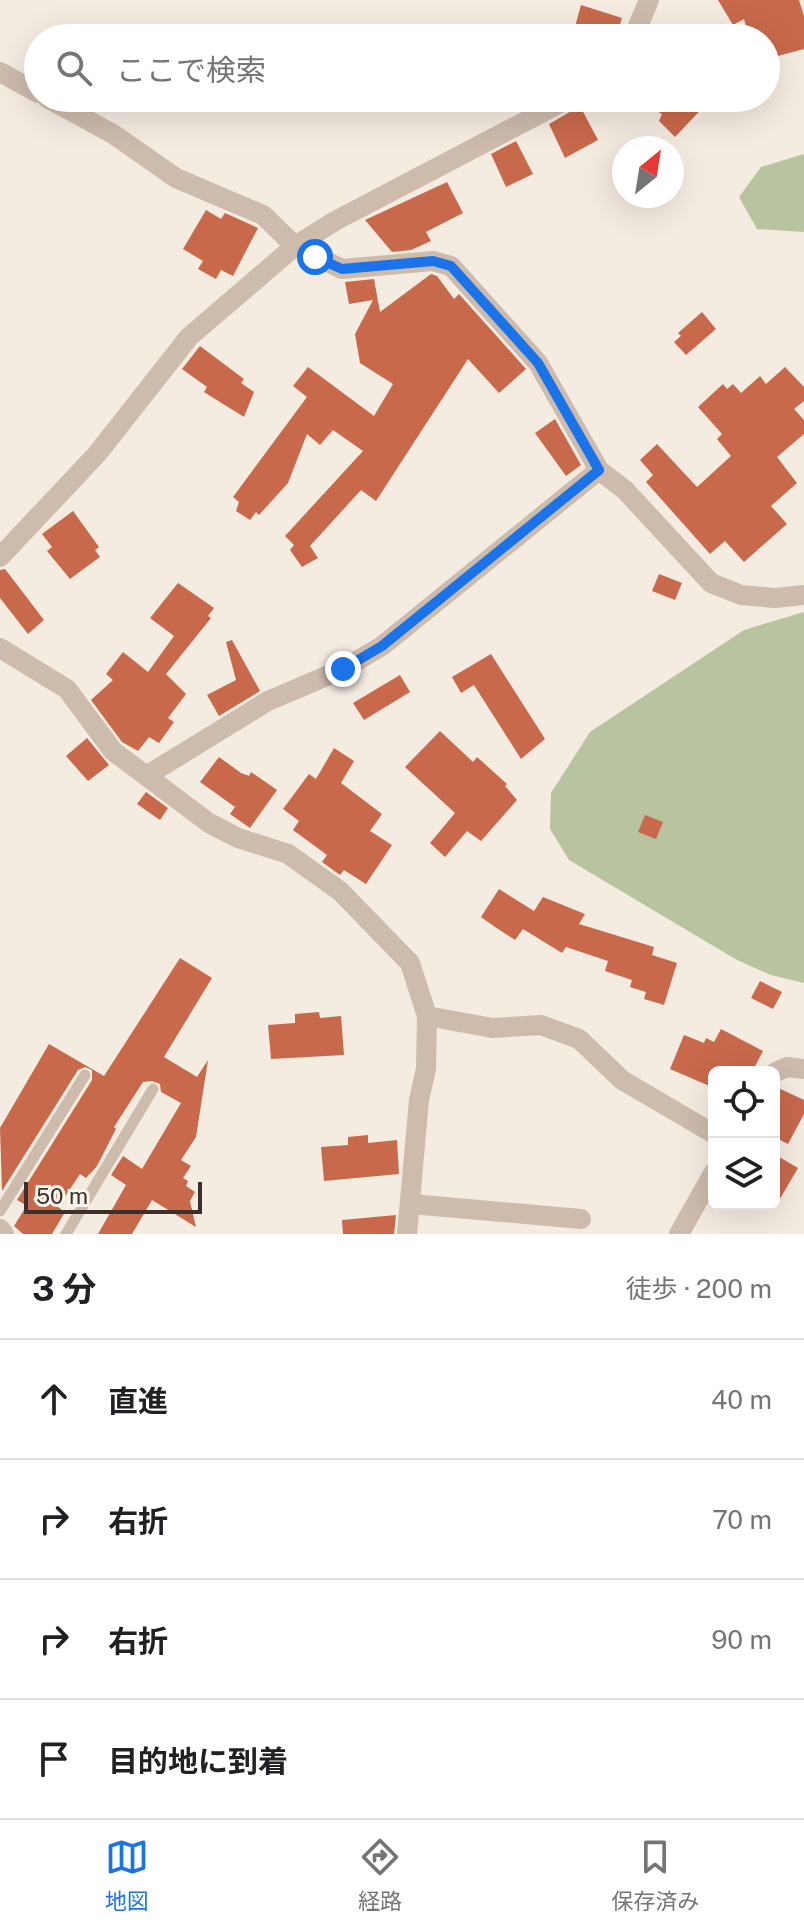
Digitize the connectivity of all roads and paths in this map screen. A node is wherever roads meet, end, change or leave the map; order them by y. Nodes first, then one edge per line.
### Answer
1 (649, 0) edge
2 (639, 24) edge
3 (0, 72) edge
4 (24, 85) edge
5 (73, 112) edge
6 (543, 112) edge
7 (295, 246) junction
8 (599, 470) junction
9 (0, 557) edge
10 (804, 595) edge
11 (0, 648) edge
12 (146, 776) junction
13 (427, 1016) junction
14 (804, 1069) edge
15 (780, 1070) edge
16 (85, 1075) dead end
17 (153, 1089) dead end
18 (708, 1130) edge
19 (708, 1183) edge
20 (411, 1204) junction
21 (0, 1211) edge
22 (581, 1219) dead end
23 (0, 1229) edge
24 (4, 1234) edge
25 (66, 1234) edge
26 (407, 1234) edge
27 (679, 1234) edge

1 - 2 street
3 - 4 street
5 - 7 street
6 - 7 street
7 - 8 street
7 - 9 street
8 - 10 street
8 - 12 street
11 - 12 street
12 - 13 street
13 - 18 street
13 - 20 street
14 - 15 street
16 - 21 lane
17 - 25 lane
19 - 27 street
20 - 22 street
20 - 26 street
23 - 24 street

